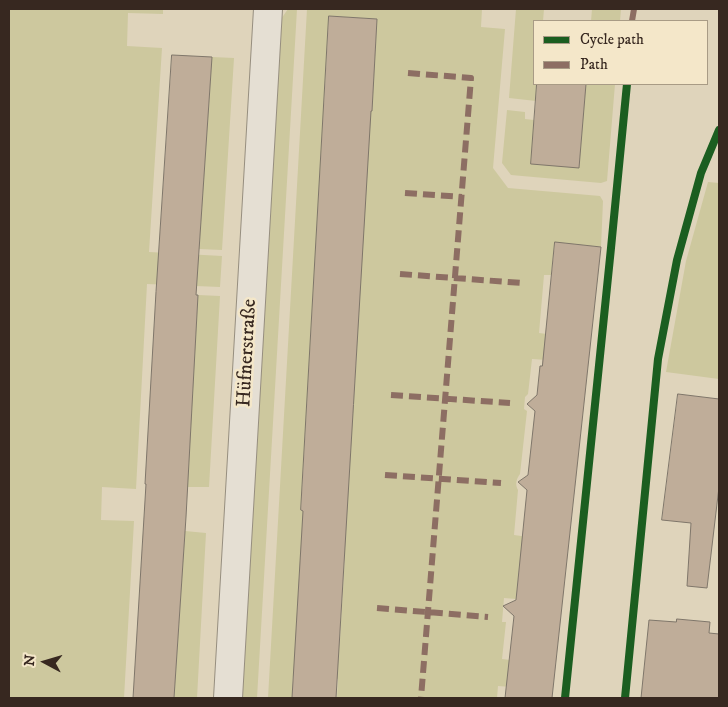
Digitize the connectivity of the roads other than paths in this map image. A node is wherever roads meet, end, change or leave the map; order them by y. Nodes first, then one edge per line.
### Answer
1 (268, 9) edge
2 (228, 698) edge

1 - 2 street, Hüfnerstraße

